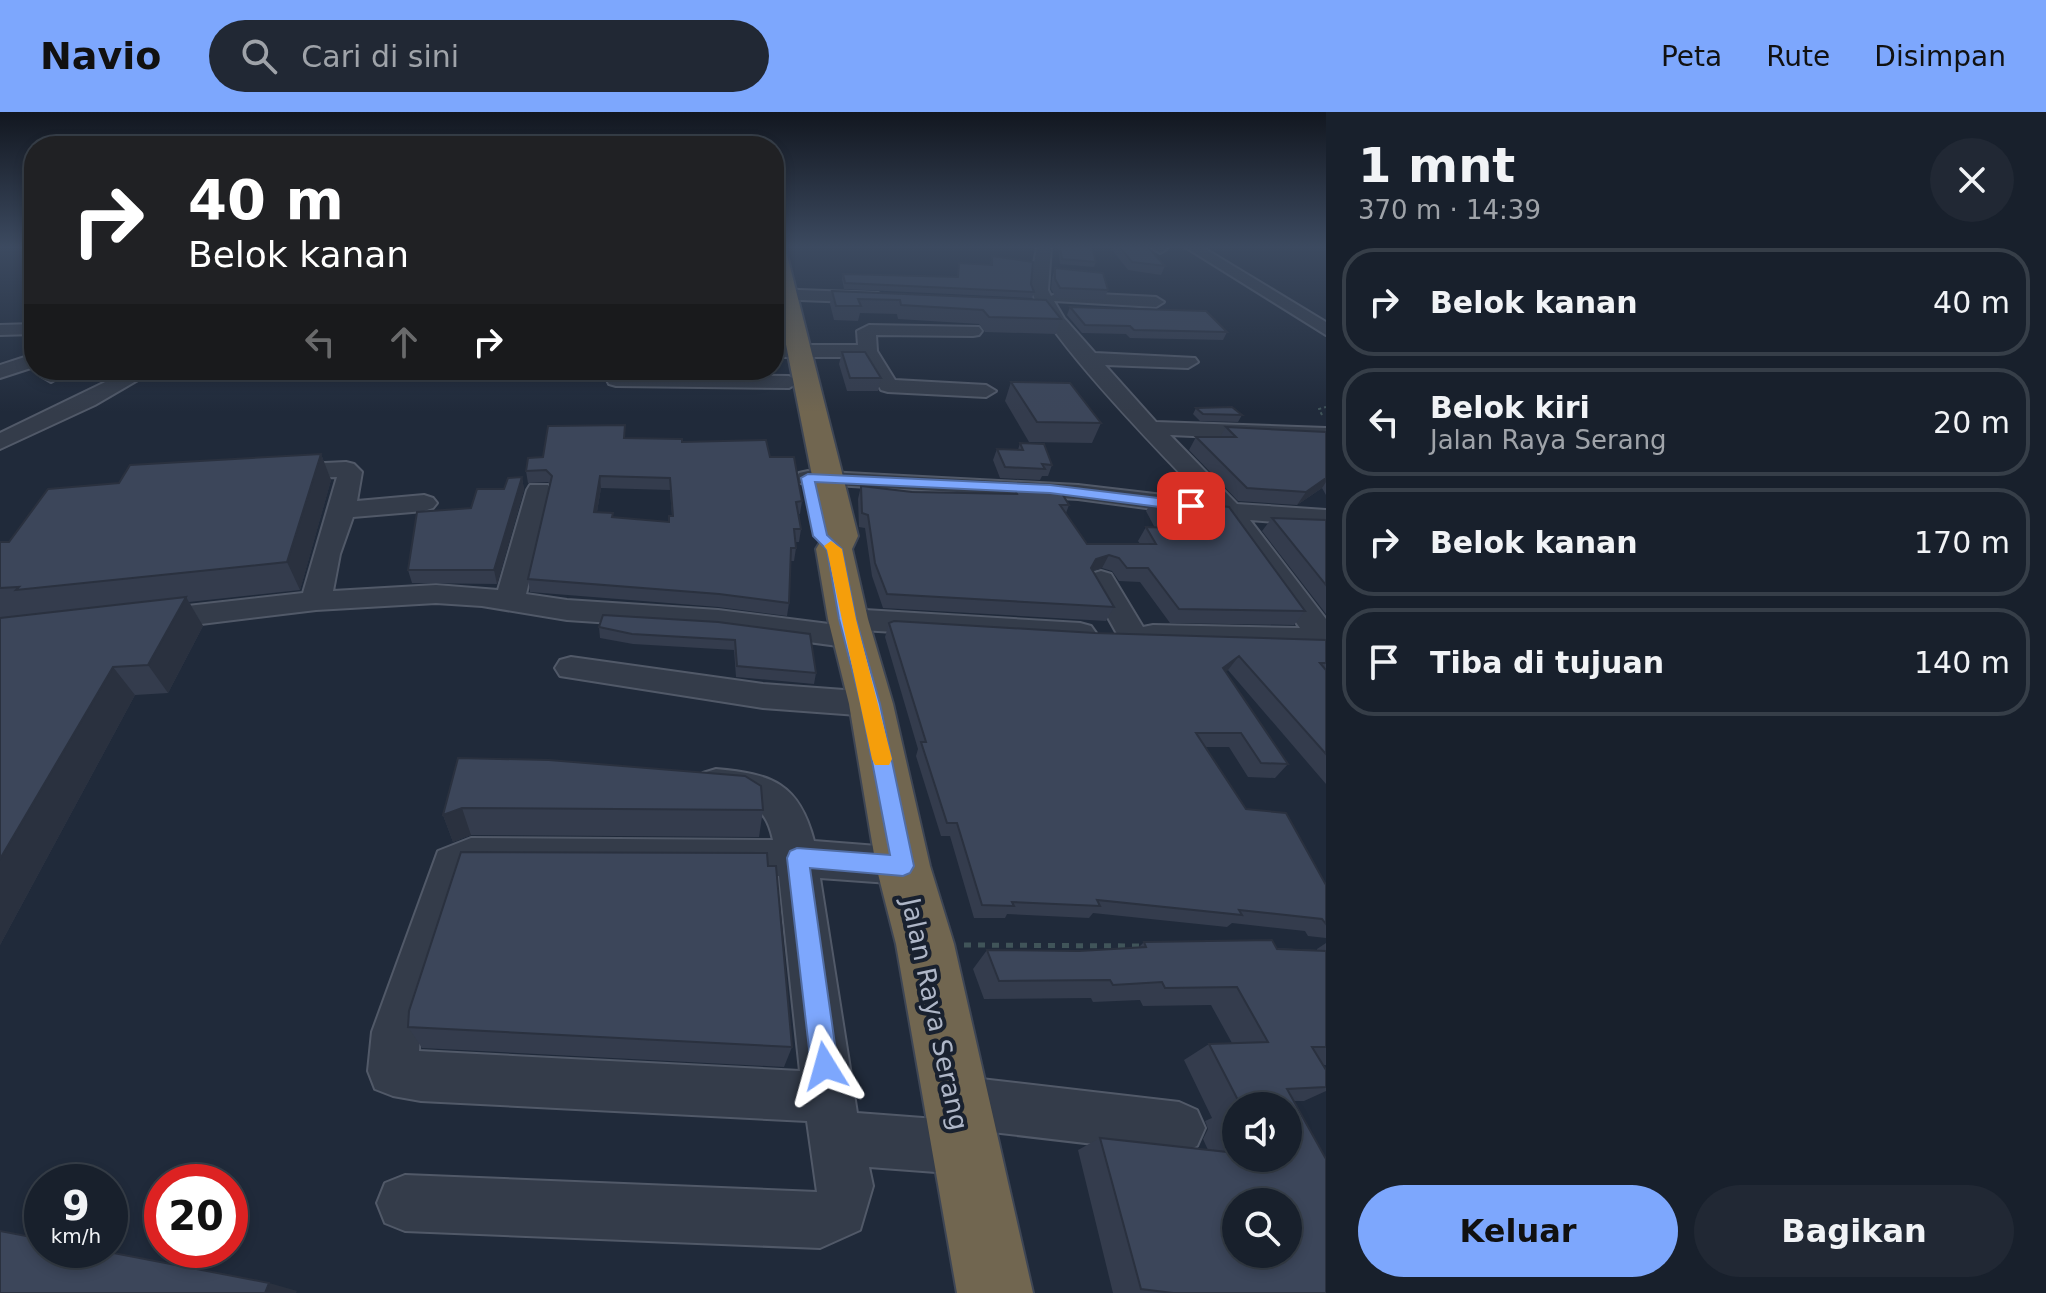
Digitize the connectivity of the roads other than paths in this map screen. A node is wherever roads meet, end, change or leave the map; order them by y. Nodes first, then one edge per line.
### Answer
1 (785, 302) edge
2 (1143, 302) edge
3 (1281, 302) edge
4 (1041, 303) junction
5 (1178, 312) edge
6 (24, 329) edge
7 (0, 330) edge
8 (1326, 330) edge
9 (973, 331) dead end
10 (868, 351) junction
11 (1088, 359) junction
12 (786, 361) edge
13 (1188, 362) dead end
14 (24, 364) edge
15 (0, 372) edge
16 (127, 380) edge
17 (986, 391) dead end
18 (1149, 428) junction
19 (1326, 435) edge
20 (0, 442) edge
21 (258, 474) edge
22 (817, 478) junction
23 (539, 490) dead end
24 (424, 503) dead end
25 (342, 510) junction
26 (1230, 511) junction
27 (1326, 518) edge
28 (1101, 580) edge
29 (316, 601) junction
30 (510, 601) junction
31 (126, 623) edge
32 (850, 628) junction
33 (1132, 634) junction
34 (1325, 640) edge
35 (571, 668) dead end
36 (871, 704) junction
37 (681, 781) edge
38 (797, 858) junction
39 (903, 866) junction
40 (834, 1117) junction
41 (959, 1125) junction
42 (1179, 1128) dead end
43 (405, 1203) dead end
44 (995, 1293) edge

1 - 12 highway, Jalan Raya Serang
2 - 4 street
3 - 8 street
4 - 5 street
4 - 11 street
6 - 7 street
9 - 10 street
10 - 12 street
10 - 17 street
11 - 13 street
11 - 18 street
12 - 22 highway, Jalan Raya Serang
14 - 15 street
16 - 20 street
18 - 19 street
18 - 26 street
21 - 25 street
22 - 26 street
22 - 32 highway, Jalan Raya Serang
23 - 30 street
24 - 25 street
25 - 29 street
26 - 27 street
26 - 34 street
28 - 33 street
29 - 30 street
29 - 31 street
30 - 32 street
32 - 33 street
32 - 36 highway, Jalan Raya Serang
33 - 34 street
35 - 36 street
36 - 39 highway, Jalan Raya Serang
37 - 38 street
38 - 39 street
38 - 40 street
38 - 40 street
39 - 41 highway, Jalan Raya Serang
40 - 41 street
40 - 43 street
41 - 42 street
41 - 44 highway, Jalan Raya Serang

